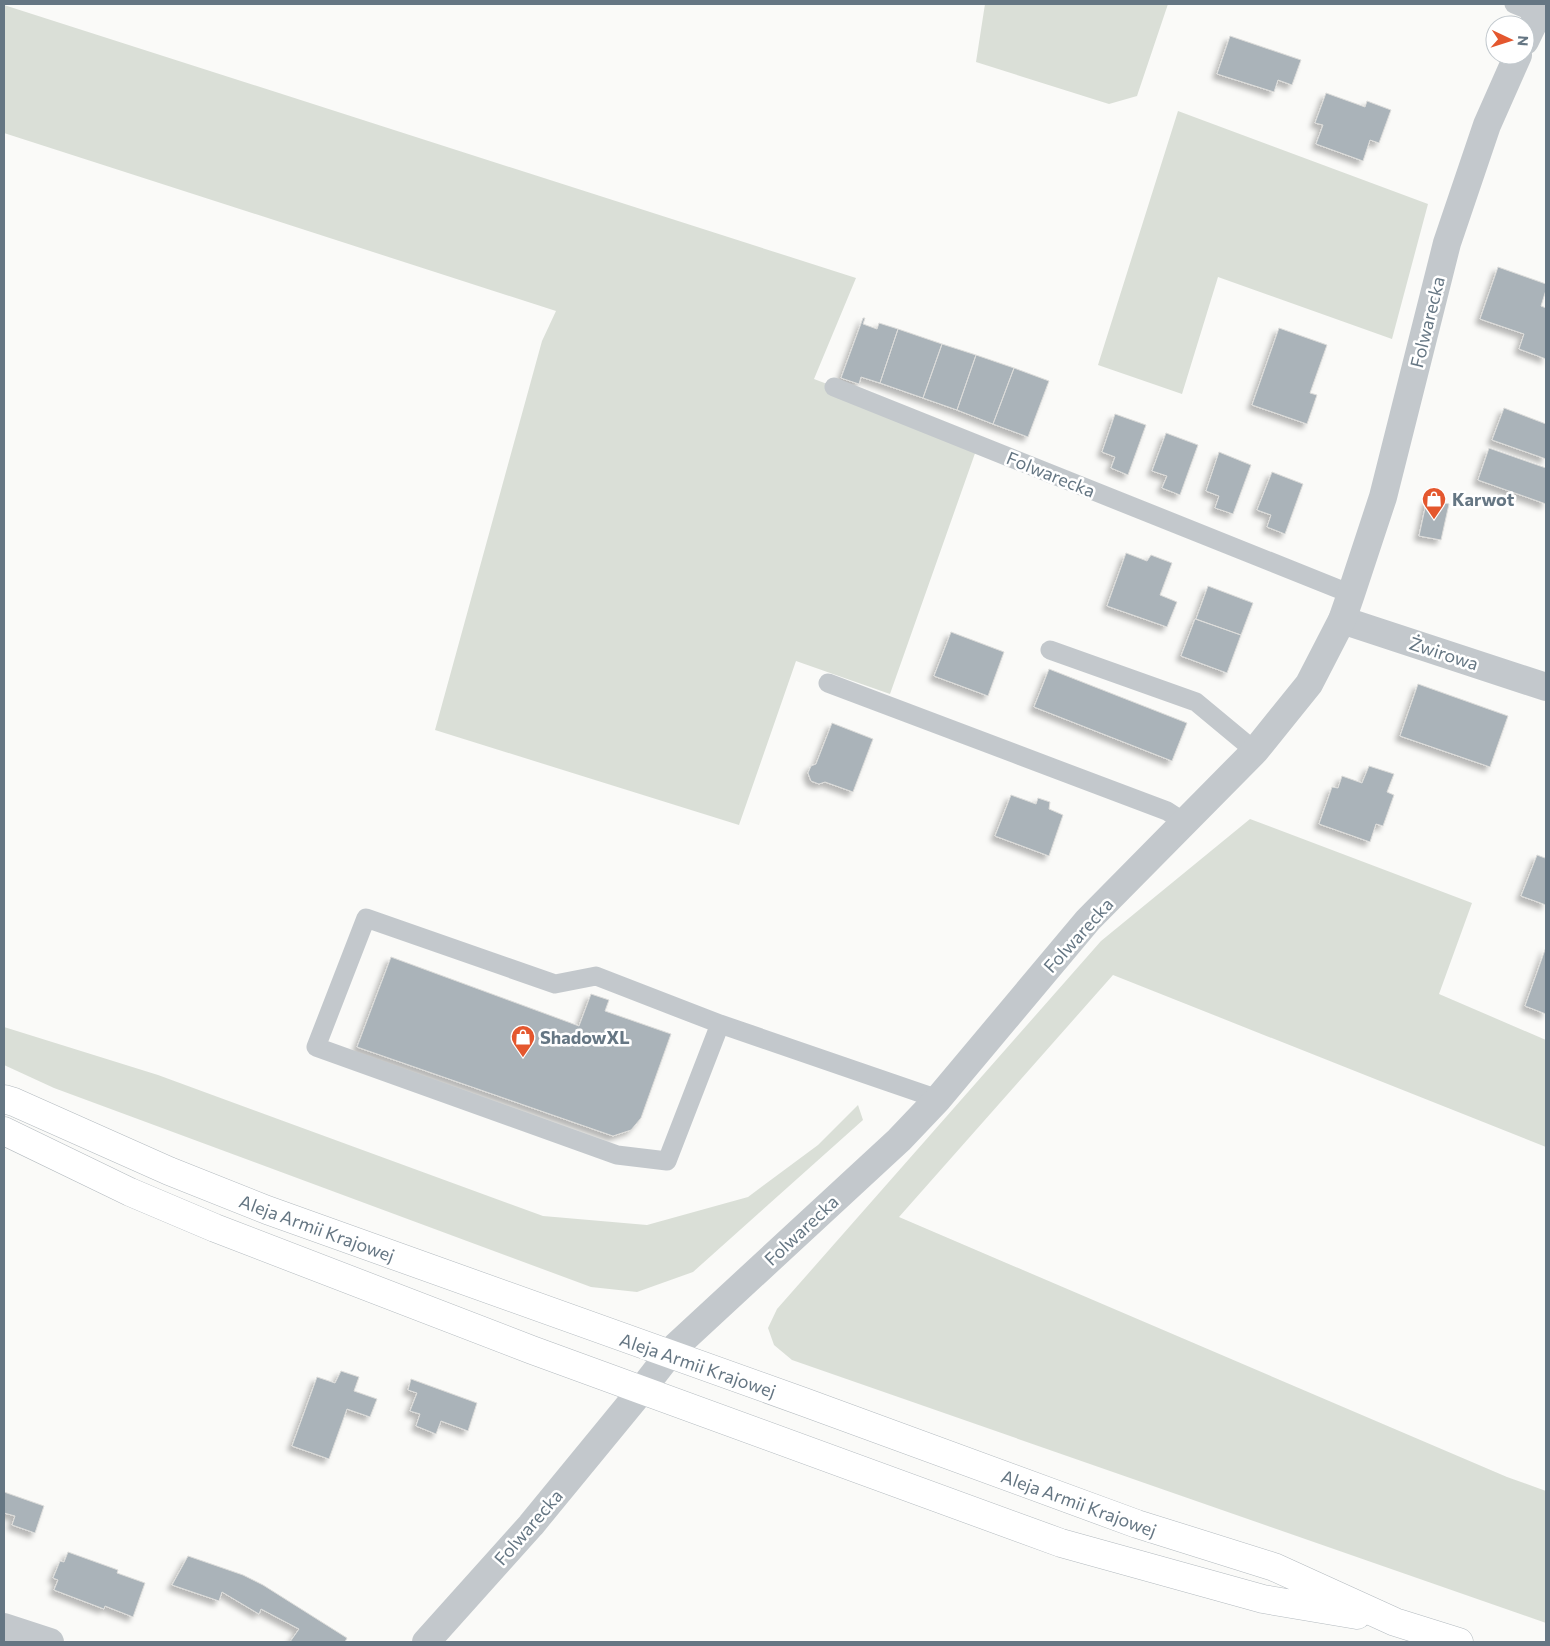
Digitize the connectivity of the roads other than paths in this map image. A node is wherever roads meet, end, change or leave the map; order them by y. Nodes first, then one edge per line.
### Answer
1 (1514, 65) edge
2 (834, 386) dead end
3 (1352, 594) junction
4 (1342, 620) junction
5 (1050, 650) dead end
6 (828, 683) dead end
7 (1546, 687) edge
8 (1256, 751) junction
9 (1184, 822) junction
10 (720, 1024) junction
11 (4, 1099) edge
12 (938, 1099) junction
13 (4, 1131) edge
14 (668, 1354) junction
15 (642, 1389) junction
16 (1396, 1622) junction
17 (4, 1627) edge
18 (50, 1642) edge
19 (426, 1642) edge
20 (1459, 1642) edge

1 - 3 street, Folwarecka
2 - 3 lane, Folwarecka
3 - 4 street, Folwarecka
4 - 7 street, Żwirowa
4 - 8 street, Folwarecka
5 - 8 lane
6 - 9 lane
8 - 9 street, Folwarecka
9 - 12 street, Folwarecka
10 - 10 lane
10 - 12 lane
11 - 14 main road, Aleja Armii Krajowej
12 - 14 street, Folwarecka
13 - 15 main road, Aleja Armii Krajowej
14 - 15 street, Folwarecka
14 - 16 main road, Aleja Armii Krajowej
15 - 16 main road, Aleja Armii Krajowej
15 - 19 street, Folwarecka
16 - 20 main road, Aleja Armii Krajowej
17 - 18 street

